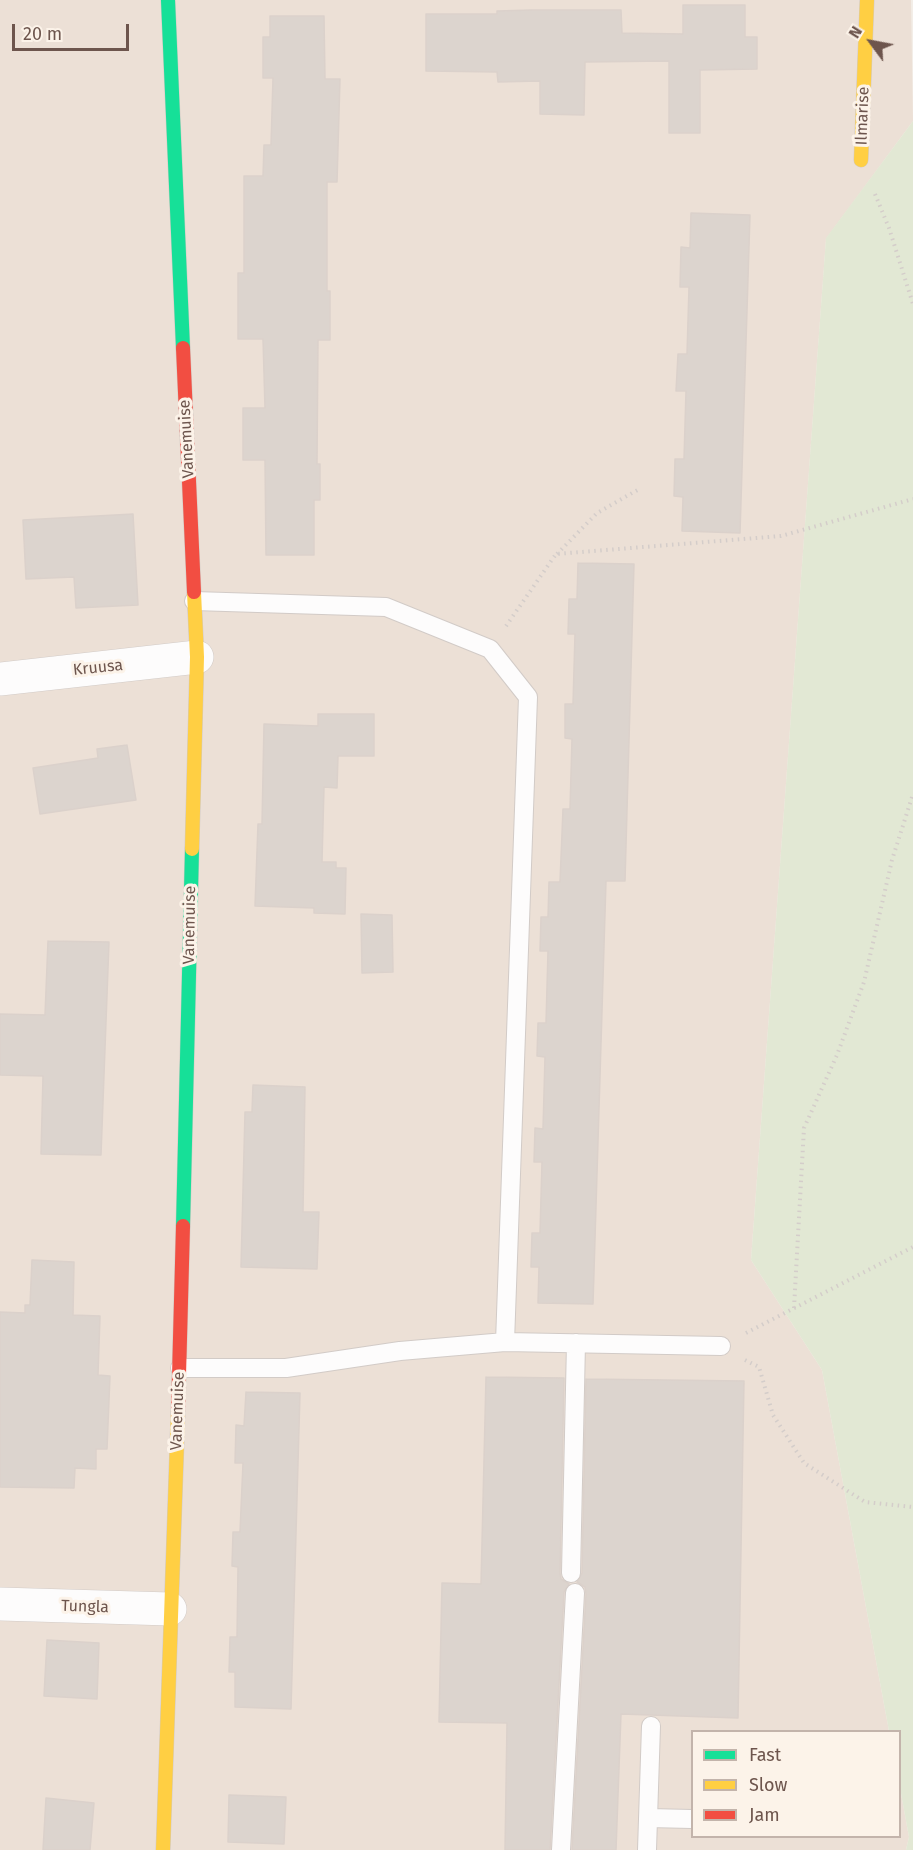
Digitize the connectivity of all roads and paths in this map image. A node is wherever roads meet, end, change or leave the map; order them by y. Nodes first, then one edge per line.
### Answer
1 (168, 0) edge
2 (867, 0) edge
3 (861, 160) joint
4 (913, 303) edge
5 (642, 488) dead end
6 (913, 499) edge
7 (556, 554) junction
8 (194, 601) junction
9 (490, 649) junction
10 (197, 657) junction
11 (0, 679) edge
12 (913, 794) edge
13 (913, 1247) edge
14 (794, 1308) junction
15 (505, 1342) junction
16 (576, 1343) junction
17 (721, 1346) junction
18 (180, 1368) junction
19 (913, 1506) edge
20 (571, 1573) dead end
21 (575, 1593) dead end
22 (0, 1604) edge
23 (170, 1609) junction
24 (651, 1726) dead end
25 (648, 1818) junction
26 (691, 1819) edge
27 (163, 1850) edge
28 (561, 1850) edge
29 (647, 1850) edge

1 - 8 street, Vanemuise
2 - 3 street, Ilmarise
3 - 4 path
5 - 7 path
6 - 7 path
7 - 9 path
8 - 9 lane
8 - 10 street, Vanemuise
9 - 15 lane
10 - 11 street, Kruusa
10 - 18 street, Vanemuise
12 - 14 path
13 - 14 path
14 - 17 path
15 - 16 lane
15 - 18 lane
16 - 17 lane
16 - 20 lane
17 - 19 path
18 - 23 street, Vanemuise
21 - 28 lane
22 - 23 street, Tungla
23 - 27 street, Vanemuise
24 - 25 lane
25 - 26 lane
25 - 29 lane

